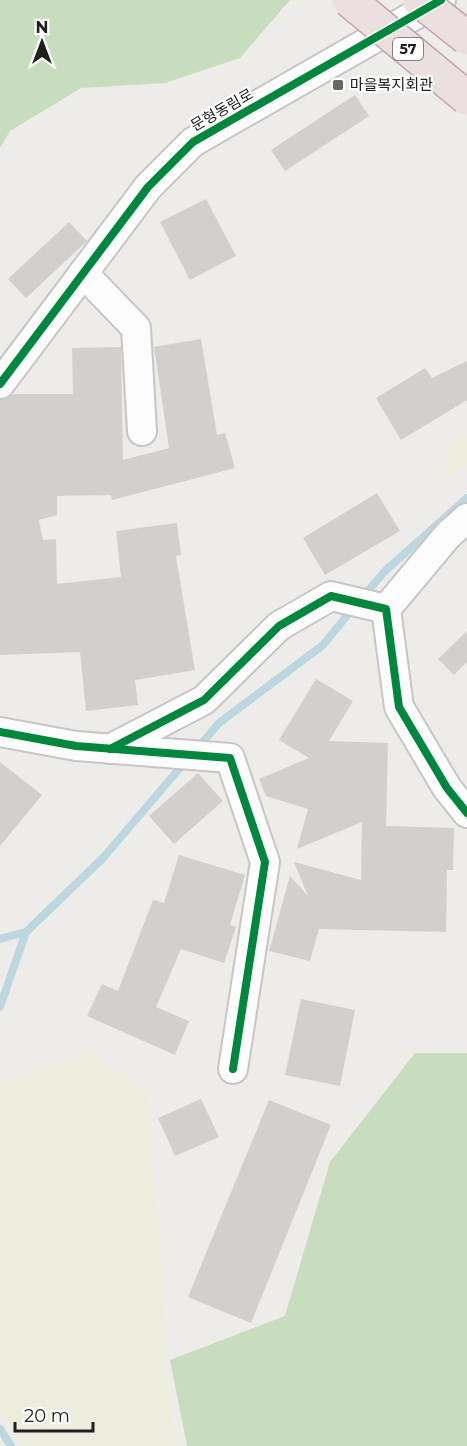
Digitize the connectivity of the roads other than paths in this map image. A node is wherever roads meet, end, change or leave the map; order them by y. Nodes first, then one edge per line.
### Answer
1 (349, 0) edge
2 (419, 0) edge
3 (441, 0) edge
4 (467, 38) edge
5 (467, 98) edge
6 (83, 273) junction
7 (0, 384) edge
8 (142, 431) dead end
9 (467, 518) edge
10 (381, 608) junction
11 (0, 732) edge
12 (110, 749) junction
13 (467, 813) edge
14 (233, 1069) dead end

1 - 5 highway, 57, bridge
2 - 4 highway, bridge
3 - 6 street, 문형동림로
6 - 7 street, 문형동림로
6 - 8 street
9 - 10 street
10 - 12 street
10 - 13 street
11 - 12 street
12 - 14 street

